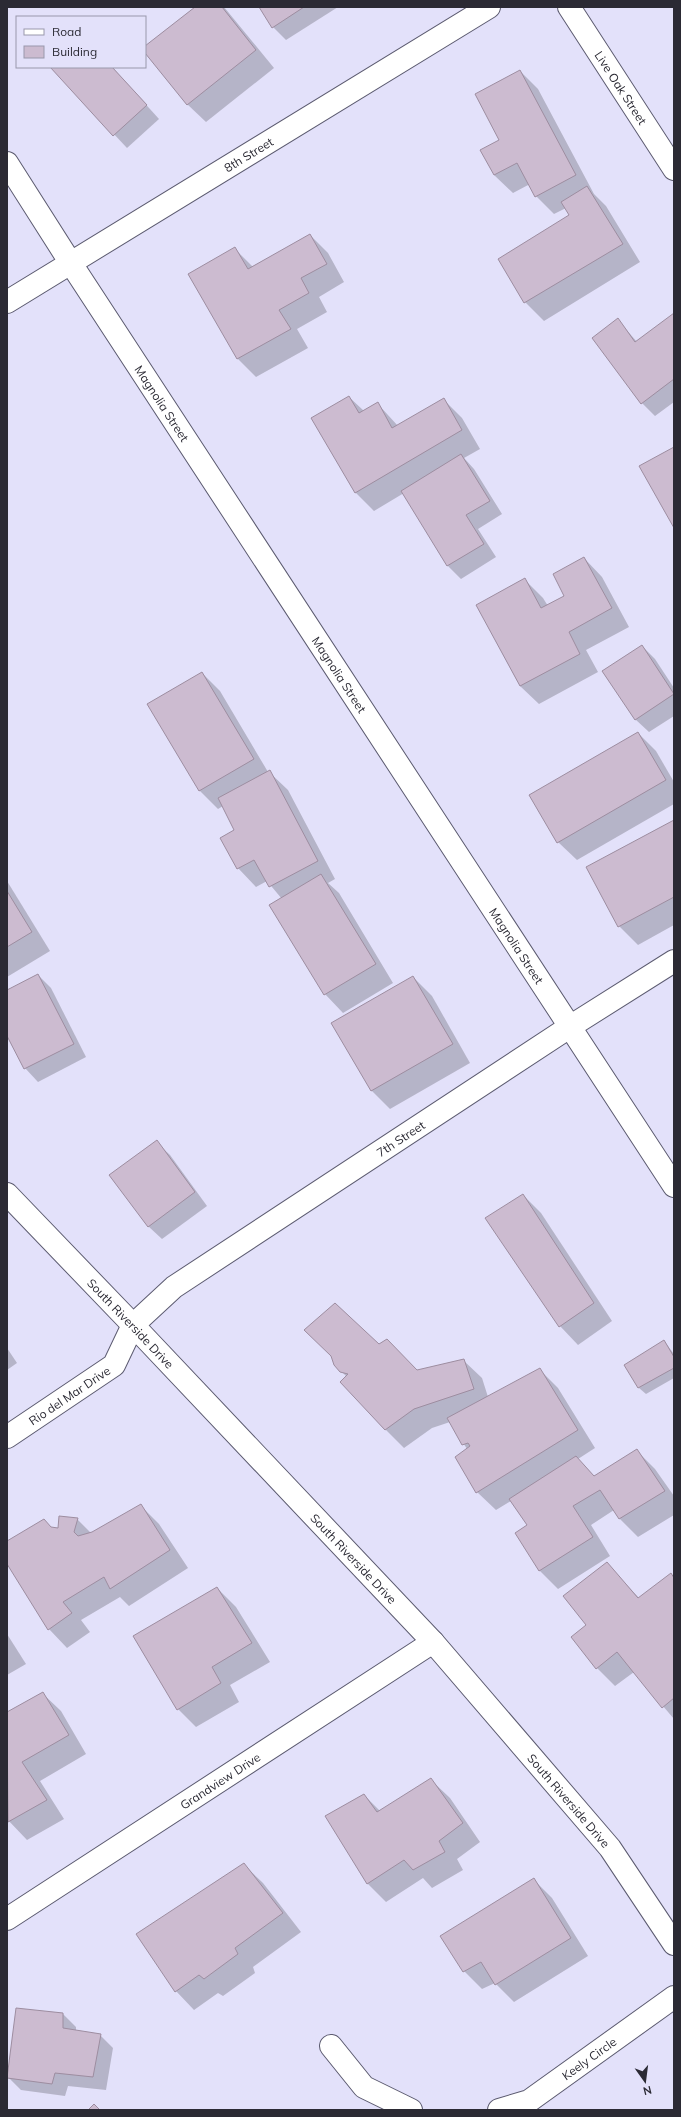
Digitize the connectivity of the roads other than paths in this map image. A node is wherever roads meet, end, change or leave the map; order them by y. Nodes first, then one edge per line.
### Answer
1 (489, 7) edge
2 (569, 7) edge
3 (7, 163) edge
4 (674, 169) edge
5 (70, 262) junction
6 (7, 302) edge
7 (674, 962) edge
8 (571, 1026) junction
9 (674, 1186) edge
10 (7, 1194) edge
11 (133, 1325) junction
12 (7, 1437) edge
13 (433, 1642) junction
14 (7, 1919) edge
15 (674, 1944) edge
16 (674, 1997) edge
17 (331, 2046) dead end
18 (411, 2110) edge
19 (499, 2110) edge

1 - 5 street, 8th Street
2 - 4 street, Live Oak Street
3 - 5 street, Magnolia Street
5 - 6 street, 8th Street
5 - 8 street, Magnolia Street
7 - 8 street, 7th Street
8 - 9 street, Magnolia Street
8 - 11 street, 7th Street
10 - 11 street, South Riverside Drive
11 - 12 street, Rio del Mar Drive
11 - 13 street, South Riverside Drive
13 - 14 street, Grandview Drive
13 - 15 street, South Riverside Drive
16 - 19 street, Keely Circle
17 - 18 street

